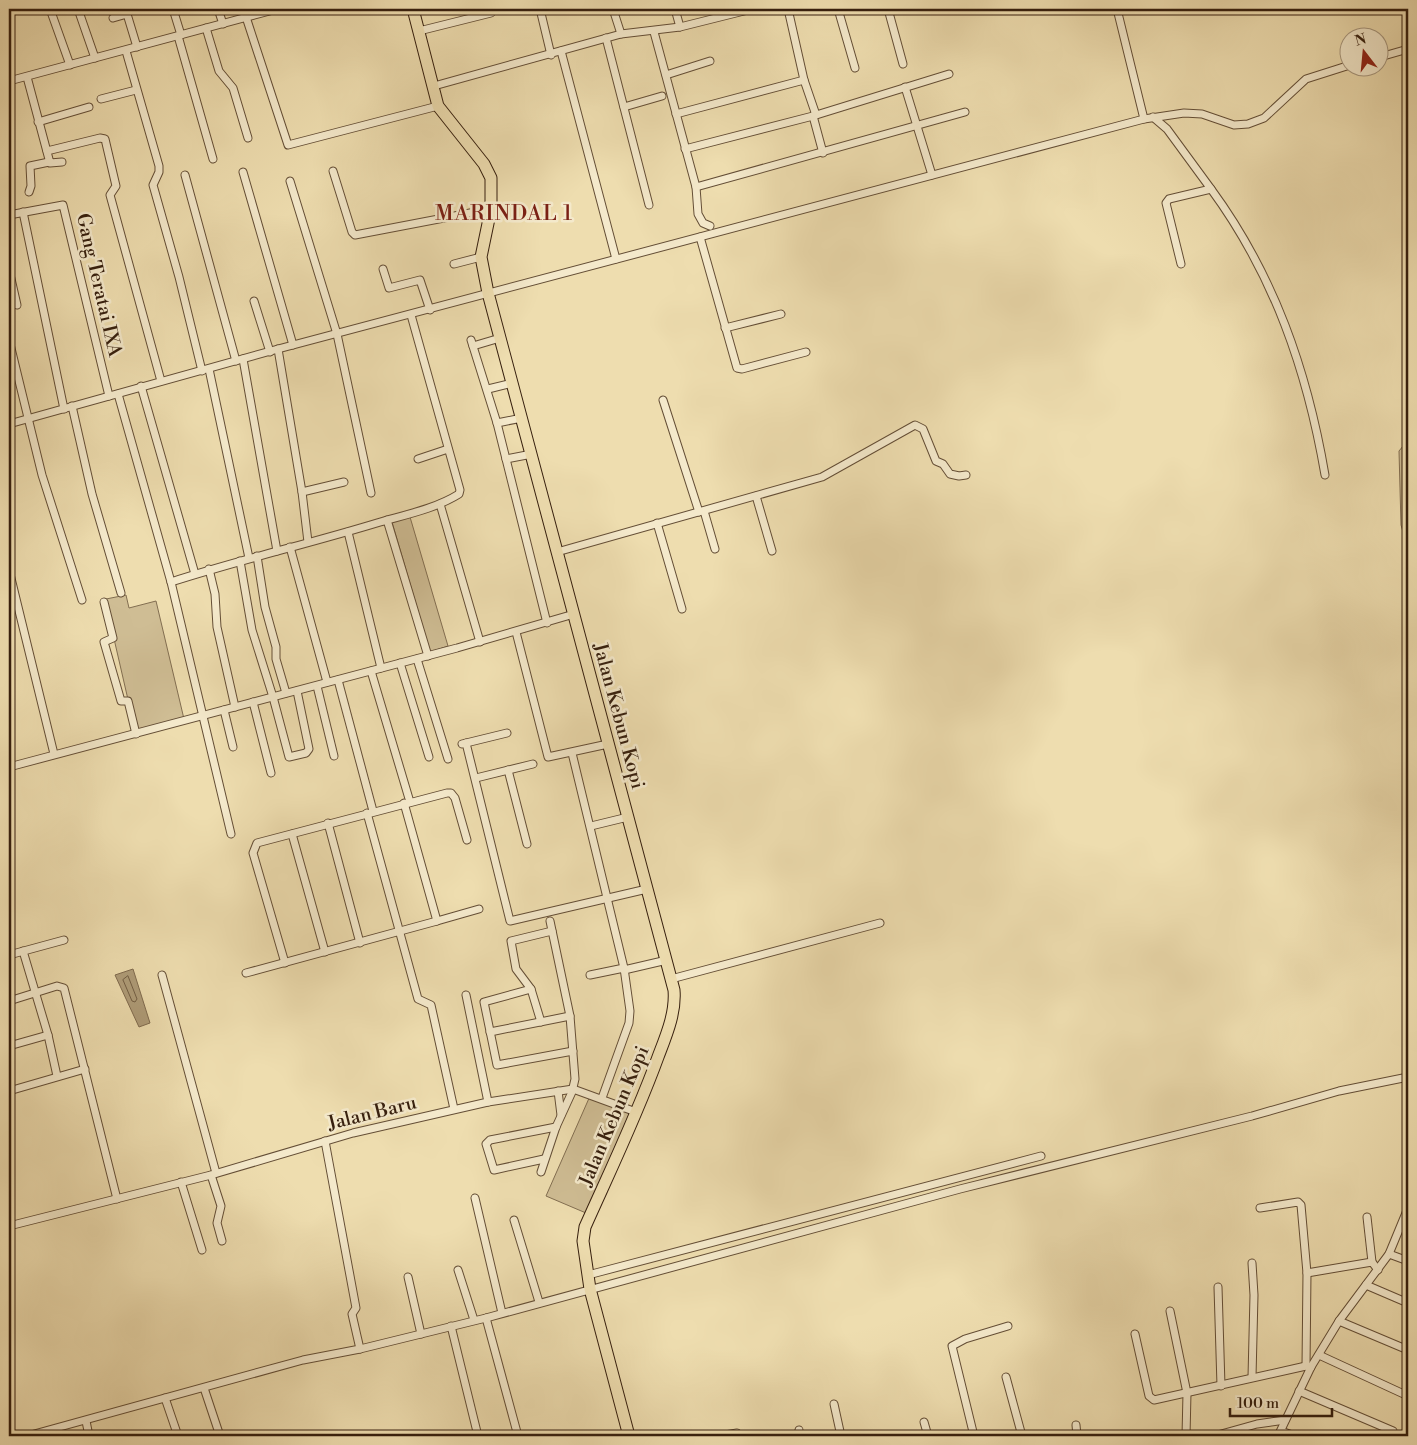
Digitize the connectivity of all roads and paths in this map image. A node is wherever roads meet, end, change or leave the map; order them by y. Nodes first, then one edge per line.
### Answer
1 (50, 9) edge
2 (78, 9) edge
3 (173, 9) edge
4 (218, 9) edge
5 (277, 9) edge
6 (413, 9) edge
7 (540, 9) edge
8 (613, 9) edge
9 (675, 9) edge
10 (752, 9) edge
11 (788, 9) edge
12 (838, 9) edge
13 (888, 9) edge
14 (1117, 9) edge
15 (736, 11) edge
16 (491, 14) dead end
17 (246, 17) junction
18 (113, 18) dead end
19 (223, 24) junction
20 (680, 27) junction
21 (206, 28) junction
22 (419, 31) junction
23 (654, 32) junction
24 (622, 34) junction
25 (179, 35) junction
26 (606, 38) junction
27 (137, 47) junction
28 (1408, 49) edge
29 (126, 51) junction
30 (561, 52) junction
31 (1390, 54) edge
32 (551, 55) junction
33 (95, 58) junction
34 (710, 61) dead end
35 (903, 64) dead end
36 (70, 65) junction
37 (855, 68) dead end
38 (1340, 68) edge
39 (949, 74) dead end
40 (666, 75) junction
41 (27, 77) junction
42 (804, 80) junction
43 (9, 82) edge
44 (434, 86) junction
45 (904, 87) junction
46 (136, 90) junction
47 (662, 96) dead end
48 (101, 99) dead end
49 (438, 106) junction
50 (90, 107) dead end
51 (624, 107) junction
52 (965, 112) dead end
53 (676, 114) junction
54 (815, 116) junction
55 (1153, 117) junction
56 (1144, 118) junction
57 (38, 122) junction
58 (917, 125) junction
59 (248, 138) dead end
60 (685, 149) junction
61 (47, 151) junction
62 (823, 153) junction
63 (214, 159) dead end
64 (62, 162) dead end
65 (51, 163) junction
66 (333, 171) dead end
67 (243, 172) dead end
68 (185, 175) dead end
69 (932, 175) junction
70 (290, 181) dead end
71 (696, 188) junction
72 (1210, 189) junction
73 (28, 192) dead end
74 (649, 204) dead end
75 (491, 209) junction
76 (23, 212) junction
77 (9, 215) edge
78 (710, 226) dead end
79 (700, 237) junction
80 (481, 257) junction
81 (616, 259) junction
82 (454, 264) dead end
83 (1181, 264) dead end
84 (383, 269) dead end
85 (9, 270) edge
86 (488, 293) junction
87 (254, 301) dead end
88 (17, 305) dead end
89 (430, 310) junction
90 (781, 314) dead end
91 (410, 315) junction
92 (725, 328) junction
93 (337, 334) junction
94 (500, 338) junction
95 (9, 340) edge
96 (293, 345) junction
97 (278, 349) junction
98 (270, 352) junction
99 (806, 352) dead end
100 (240, 360) junction
101 (206, 370) junction
102 (161, 381) junction
103 (513, 383) junction
104 (141, 386) junction
105 (488, 389) junction
106 (118, 394) junction
107 (109, 396) junction
108 (663, 400) dead end
109 (72, 406) junction
110 (64, 409) junction
111 (28, 418) junction
112 (522, 418) junction
113 (497, 423) junction
114 (9, 424) edge
115 (448, 449) junction
116 (532, 454) junction
117 (418, 459) dead end
118 (506, 459) junction
119 (966, 475) dead end
120 (1325, 475) dead end
121 (344, 482) dead end
122 (302, 492) junction
123 (371, 493) dead end
124 (756, 496) junction
125 (440, 504) junction
126 (701, 511) junction
127 (387, 520) junction
128 (657, 524) junction
129 (348, 532) junction
130 (308, 542) junction
131 (290, 547) junction
132 (715, 549) dead end
133 (277, 551) junction
134 (772, 551) dead end
135 (557, 552) junction
136 (253, 557) junction
137 (240, 560) junction
138 (210, 569) junction
139 (9, 570) edge
140 (195, 574) junction
141 (171, 582) junction
142 (121, 593) dead end
143 (82, 600) dead end
144 (104, 602) dead end
145 (682, 609) dead end
146 (574, 614) junction
147 (547, 623) junction
148 (516, 632) junction
149 (480, 642) junction
150 (428, 656) junction
151 (417, 659) junction
152 (400, 663) junction
153 (381, 668) junction
154 (371, 671) junction
155 (338, 680) junction
156 (327, 682) junction
157 (316, 686) junction
158 (297, 691) junction
159 (286, 693) junction
160 (274, 697) junction
161 (253, 702) junction
162 (235, 707) junction
163 (224, 710) junction
164 (203, 716) junction
165 (507, 733) dead end
166 (136, 734) junction
167 (608, 744) junction
168 (233, 747) dead end
169 (572, 753) junction
170 (54, 754) junction
171 (334, 756) dead end
172 (429, 757) dead end
173 (448, 758) dead end
174 (533, 764) dead end
175 (9, 767) edge
176 (508, 770) junction
177 (271, 773) dead end
178 (476, 778) junction
179 (407, 802) junction
180 (370, 812) junction
181 (628, 817) junction
182 (328, 824) junction
183 (591, 826) junction
184 (230, 834) dead end
185 (292, 834) junction
186 (467, 840) dead end
187 (527, 844) dead end
188 (647, 889) junction
189 (609, 898) junction
190 (479, 909) dead end
191 (550, 920) dead end
192 (437, 921) junction
193 (880, 923) dead end
194 (552, 931) junction
195 (399, 933) junction
196 (64, 940) dead end
197 (360, 943) junction
198 (23, 951) junction
199 (325, 952) junction
200 (9, 955) edge
201 (667, 960) junction
202 (285, 963) junction
203 (624, 969) junction
204 (246, 973) dead end
205 (162, 975) dead end
206 (590, 975) dead end
207 (672, 979) junction
208 (531, 989) junction
209 (35, 993) junction
210 (466, 995) dead end
211 (9, 1001) edge
212 (570, 1016) junction
213 (541, 1022) junction
214 (490, 1032) junction
215 (48, 1035) junction
216 (9, 1046) edge
217 (573, 1051) junction
218 (85, 1069) junction
219 (57, 1076) junction
220 (1408, 1076) edge
221 (573, 1088) junction
222 (558, 1090) junction
223 (9, 1091) edge
224 (602, 1098) junction
225 (488, 1102) junction
226 (454, 1109) junction
227 (636, 1112) junction
228 (561, 1116) junction
229 (556, 1127) junction
230 (325, 1141) junction
231 (1041, 1156) dead end
232 (544, 1159) junction
233 (541, 1172) dead end
234 (213, 1174) junction
235 (181, 1182) junction
236 (475, 1198) dead end
237 (117, 1199) junction
238 (1260, 1208) dead end
239 (1408, 1208) edge
240 (1367, 1217) dead end
241 (514, 1220) dead end
242 (9, 1226) edge
243 (222, 1241) dead end
244 (202, 1250) dead end
245 (1389, 1254) junction
246 (1372, 1262) junction
247 (1408, 1262) edge
248 (1252, 1263) dead end
249 (458, 1270) dead end
250 (1378, 1270) junction
251 (1307, 1273) junction
252 (588, 1275) junction
253 (408, 1277) dead end
254 (1366, 1285) junction
255 (1218, 1287) dead end
256 (590, 1289) junction
257 (539, 1302) junction
258 (1408, 1303) edge
259 (1170, 1311) dead end
260 (502, 1313) junction
261 (486, 1318) junction
262 (474, 1320) junction
263 (1339, 1321) junction
264 (451, 1326) junction
265 (1008, 1326) dead end
266 (421, 1334) junction
267 (1135, 1334) dead end
268 (360, 1349) junction
269 (1408, 1350) edge
270 (1319, 1356) junction
271 (1309, 1366) junction
272 (1006, 1377) dead end
273 (1252, 1377) junction
274 (1221, 1386) junction
275 (204, 1388) junction
276 (1300, 1391) junction
277 (1186, 1394) junction
278 (1408, 1396) edge
279 (165, 1398) junction
280 (834, 1404) dead end
281 (1285, 1420) junction
282 (86, 1421) junction
283 (924, 1422) dead end
284 (1076, 1425) dead end
285 (1393, 1431) dead end
286 (55, 1433) edge
287 (737, 1433) dead end
288 (1279, 1434) edge
289 (27, 1436) edge
290 (89, 1436) edge
291 (178, 1436) edge
292 (220, 1436) edge
293 (478, 1436) edge
294 (518, 1436) edge
295 (629, 1436) edge
296 (719, 1436) edge
297 (841, 1436) edge
298 (928, 1436) edge
299 (974, 1436) edge
300 (1022, 1436) edge
301 (1077, 1436) edge
302 (1186, 1436) edge
303 (1214, 1436) edge
304 (1295, 1436) edge

1 - 36 street
2 - 33 street
3 - 25 street
4 - 19 street
5 - 17 street
6 - 22 main road, Jalan Kebun Kopi
7 - 32 street
8 - 24 street
9 - 20 street
10 - 15 street
11 - 42 street
12 - 37 street
13 - 35 street
14 - 56 street
15 - 20 street
16 - 22 street
17 - 19 street
17 - 49 street
18 - 27 street
19 - 21 street
20 - 23 street
21 - 25 street
21 - 59 street
22 - 44 main road, Jalan Kebun Kopi
23 - 24 street
23 - 40 street
24 - 26 street
25 - 27 street
25 - 63 street
26 - 30 street
26 - 51 street
27 - 29 street
28 - 31 street
29 - 33 street
29 - 46 street
30 - 32 street
30 - 81 street
32 - 44 street
33 - 36 street
34 - 40 street
36 - 41 street
38 - 55 street
39 - 45 street
40 - 53 street
41 - 43 street
41 - 57 street
42 - 53 street
42 - 54 street
44 - 49 main road, Jalan Kebun Kopi
45 - 54 street
45 - 58 street
46 - 48 street
46 - 101 street
47 - 51 street
49 - 75 main road, Jalan Kebun Kopi
50 - 57 street
51 - 74 street
52 - 58 street
53 - 60 street
54 - 60 street
54 - 62 street
55 - 56 street
55 - 72 street
56 - 69 street
57 - 61 street
58 - 62 street
58 - 69 street
60 - 71 street
61 - 65 street
61 - 102 street
62 - 71 street
64 - 65 street
65 - 73 street
66 - 75 street
67 - 96 street
68 - 100 street
69 - 79 street
70 - 93 street
71 - 78 street
72 - 83 street
72 - 120 street
75 - 80 main road, Jalan Kebun Kopi
76 - 77 street, Gang Teratai IXA
76 - 107 street, Gang Teratai IXA
76 - 110 street
79 - 81 street
79 - 92 street
80 - 82 street
80 - 86 main road, Jalan Kebun Kopi
81 - 86 street
84 - 89 street
85 - 88 street
86 - 89 street
86 - 94 main road, Jalan Kebun Kopi
87 - 98 street
89 - 91 street
90 - 92 street
91 - 93 street
91 - 115 street
92 - 99 street
93 - 96 street
93 - 123 street
94 - 103 main road, Jalan Kebun Kopi
94 - 105 street
95 - 111 street
96 - 97 street
97 - 98 street
97 - 122 street
98 - 100 street
100 - 101 street
100 - 133 street
101 - 102 street
101 - 136 street
102 - 104 street
103 - 105 street
103 - 112 main road, Jalan Kebun Kopi
104 - 106 street
104 - 140 street
105 - 113 street
106 - 107 street
106 - 141 street
107 - 109 street
108 - 126 street
109 - 110 street
109 - 142 street
110 - 111 street
111 - 114 street
111 - 143 street
112 - 113 street
112 - 116 main road, Jalan Kebun Kopi
113 - 118 street
115 - 117 street
115 - 125 street
116 - 118 street
116 - 135 main road, Jalan Kebun Kopi
118 - 147 street
119 - 124 street
121 - 122 street
122 - 130 street
124 - 126 street
124 - 134 street
125 - 127 street
125 - 149 street
126 - 128 street
126 - 132 street
127 - 129 street
127 - 150 street
128 - 135 street
128 - 145 street
129 - 130 street
129 - 153 street
130 - 131 street
131 - 133 street
131 - 156 street
133 - 136 street
135 - 146 main road, Jalan Kebun Kopi
136 - 137 street
136 - 159 street
137 - 138 street
137 - 160 street
138 - 140 street
138 - 162 street
139 - 170 street
140 - 141 street
141 - 164 street
144 - 166 street
146 - 147 street
146 - 167 main road, Jalan Kebun Kopi
147 - 148 street
148 - 149 street
148 - 169 street
149 - 150 street
150 - 151 street
151 - 152 street
151 - 173 street
152 - 153 street
152 - 172 street
153 - 154 street
154 - 155 street
154 - 179 street
155 - 156 street
155 - 180 street
156 - 157 street
157 - 158 street
157 - 171 street
158 - 159 street
158 - 160 street
159 - 160 street
160 - 161 street
161 - 162 street
161 - 177 street
162 - 163 street
163 - 164 street
163 - 168 street
164 - 166 street
164 - 184 street
165 - 178 street
166 - 170 street
167 - 169 street
167 - 181 main road, Jalan Kebun Kopi
169 - 183 street
170 - 175 street
174 - 176 street
176 - 178 street
176 - 187 street
178 - 189 street
179 - 180 street
179 - 186 street
179 - 192 street
180 - 182 street
180 - 195 street
181 - 183 street
181 - 188 main road, Jalan Kebun Kopi
182 - 185 street
182 - 197 street
183 - 189 street
185 - 199 street
185 - 202 street
188 - 189 street
188 - 201 main road, Jalan Kebun Kopi
189 - 203 street
190 - 192 street
191 - 194 street
192 - 195 street
193 - 207 street
194 - 208 street
194 - 212 street
195 - 197 street
195 - 226 street
196 - 198 street
197 - 199 street
198 - 200 street
198 - 209 street
199 - 202 street
201 - 203 street
201 - 207 main road, Jalan Kebun Kopi
202 - 204 street
203 - 206 street
203 - 224 street
205 - 234 street
207 - 227 main road, Jalan Kebun Kopi
208 - 213 street
208 - 214 street
209 - 211 street
209 - 215 street
209 - 218 street
210 - 225 street
212 - 213 street
212 - 217 street
213 - 214 street
214 - 217 street
215 - 216 street
215 - 219 street
217 - 221 street
218 - 219 street
218 - 237 street
219 - 223 street
220 - 256 street
221 - 222 street, Jalan Baru
221 - 224 street, Jalan Baru
221 - 228 street
222 - 225 street, Jalan Baru
222 - 228 street
224 - 227 street, Jalan Baru
225 - 226 street, Jalan Baru
226 - 230 street, Jalan Baru
227 - 252 main road, Jalan Kebun Kopi
228 - 229 street
229 - 232 street
229 - 232 street
230 - 234 street, Jalan Baru
230 - 268 street
231 - 252 street
232 - 233 street
234 - 235 street, Jalan Baru
234 - 243 street
235 - 237 street, Jalan Baru
235 - 244 street
236 - 260 street
237 - 242 street, Jalan Baru
238 - 251 street
239 - 245 street
240 - 246 street
241 - 257 street
245 - 247 street
245 - 250 street
246 - 250 street
246 - 251 street
248 - 273 street
249 - 262 street
250 - 254 street
251 - 271 street
252 - 256 main road, Jalan Kebun Kopi
253 - 266 street
254 - 258 street
254 - 263 street
255 - 274 street
256 - 257 street
256 - 295 main road, Jalan Kebun Kopi
257 - 260 street
259 - 277 street
260 - 261 street
261 - 262 street
261 - 294 street
262 - 264 street
263 - 269 street
263 - 270 street
264 - 266 street
264 - 293 street
265 - 299 street
266 - 268 street
267 - 277 street
268 - 275 street
270 - 271 street
270 - 278 street
271 - 273 street
271 - 276 street
272 - 300 street
273 - 274 street
274 - 277 street
275 - 279 street
275 - 292 street
276 - 281 street
276 - 285 street
277 - 302 street
279 - 282 street
279 - 291 street
280 - 297 street
281 - 288 street
281 - 303 street
282 - 286 street
282 - 290 street
283 - 298 street
284 - 301 street
286 - 289 street
287 - 296 street
288 - 304 street

